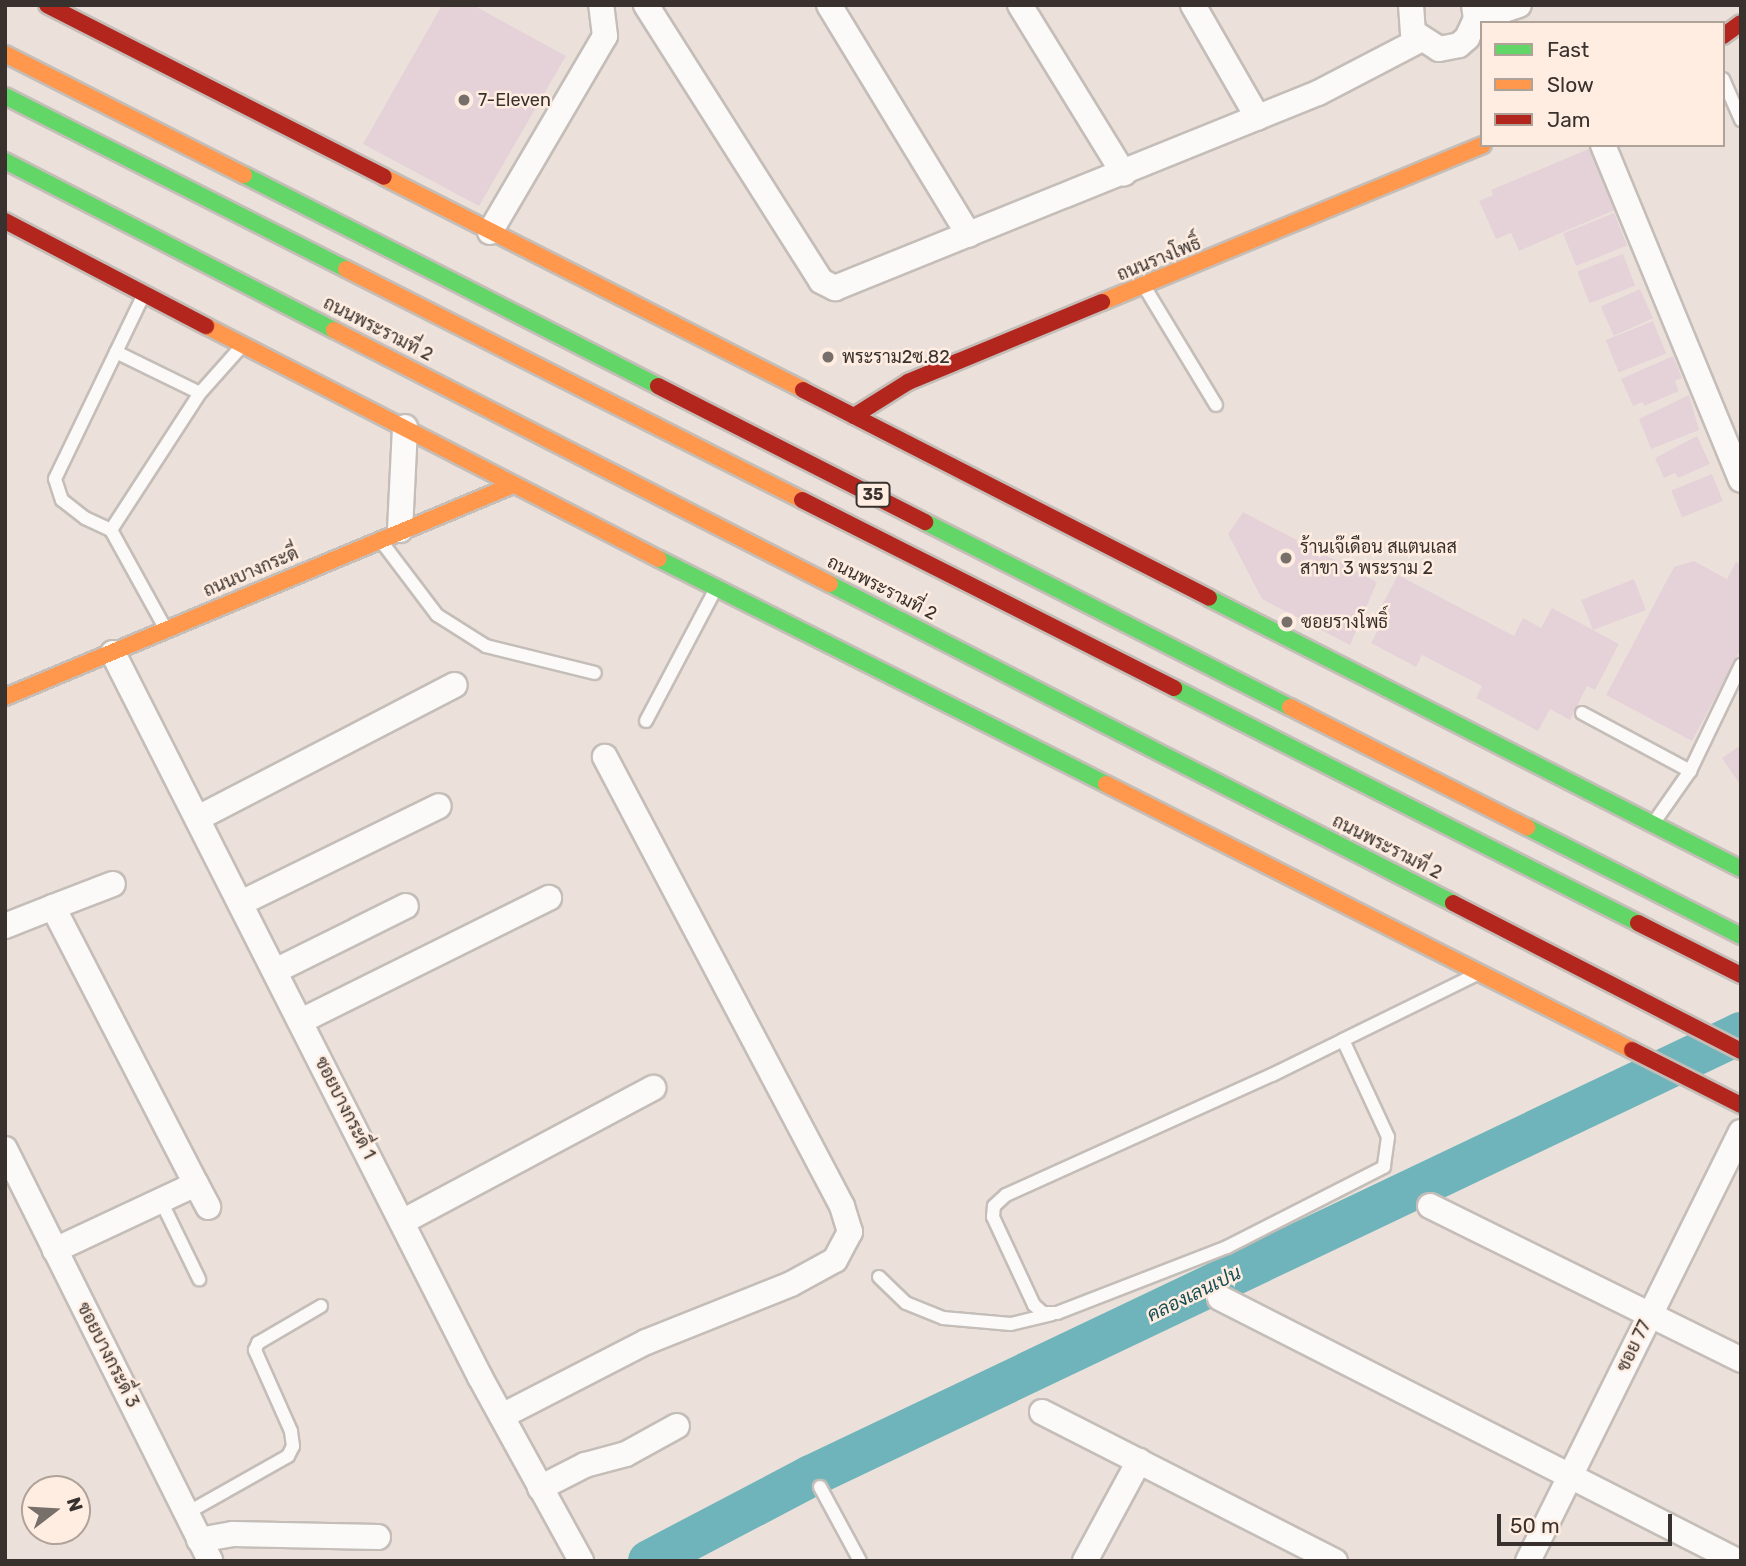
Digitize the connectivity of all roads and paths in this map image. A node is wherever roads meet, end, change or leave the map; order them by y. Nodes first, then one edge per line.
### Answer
1 (47, 5) edge
2 (601, 5) edge
3 (646, 5) edge
4 (829, 5) edge
5 (1020, 5) edge
6 (1193, 5) edge
7 (1411, 5) edge
8 (1519, 5) edge
9 (1734, 5) edge
10 (1475, 12) edge
11 (1741, 12) edge
12 (1741, 23) edge
13 (1725, 35) edge
14 (1420, 40) junction
15 (5, 54) edge
16 (1725, 84) edge
17 (5, 96) edge
18 (1258, 118) junction
19 (1741, 120) edge
20 (1480, 146) edge
21 (1604, 147) edge
22 (5, 149) edge
23 (5, 161) edge
24 (1124, 174) junction
25 (5, 221) edge
26 (490, 232) junction
27 (970, 235) junction
28 (1144, 286) junction
29 (145, 291) junction
30 (246, 342) junction
31 (116, 352) junction
32 (200, 393) junction
33 (1216, 405) dead end
34 (854, 416) junction
35 (405, 427) junction
36 (1741, 480) edge
37 (513, 485) junction
38 (111, 530) junction
39 (389, 534) junction
40 (718, 585) junction
41 (900, 600) dead end
42 (165, 630) junction
43 (113, 653) junction
44 (1741, 665) edge
45 (595, 673) dead end
46 (455, 685) dead end
47 (5, 697) edge
48 (1582, 713) dead end
49 (646, 721) dead end
50 (605, 757) dead end
51 (1690, 771) junction
52 (439, 806) dead end
53 (198, 818) junction
54 (1653, 824) junction
55 (1741, 869) edge
56 (113, 884) dead end
57 (549, 898) dead end
58 (241, 903) junction
59 (406, 906) dead end
60 (53, 907) junction
61 (5, 926) edge
62 (1741, 936) edge
63 (275, 971) junction
64 (1480, 973) junction
65 (1741, 975) edge
66 (301, 1021) junction
67 (1343, 1040) junction
68 (1741, 1051) edge
69 (653, 1088) dead end
70 (1741, 1105) edge
71 (1741, 1132) edge
72 (5, 1149) edge
73 (196, 1184) junction
74 (162, 1203) junction
75 (1430, 1206) dead end
76 (208, 1208) dead end
77 (402, 1222) junction
78 (55, 1250) junction
79 (879, 1277) dead end
80 (199, 1279) dead end
81 (1220, 1298) dead end
82 (321, 1306) dead end
83 (1057, 1313) junction
84 (1650, 1315) junction
85 (1741, 1360) edge
86 (1042, 1412) dead end
87 (502, 1416) junction
88 (677, 1426) dead end
89 (1139, 1461) junction
90 (1570, 1476) junction
91 (820, 1487) dead end
92 (540, 1488) junction
93 (187, 1513) junction
94 (379, 1537) dead end
95 (204, 1550) edge
96 (579, 1558) edge
97 (860, 1561) edge
98 (1085, 1561) edge
99 (1335, 1561) edge
100 (1528, 1561) edge
101 (1737, 1561) edge

1 - 26 main road
2 - 26 street
3 - 27 street
4 - 27 street
5 - 24 street
6 - 18 street
7 - 14 street
8 - 10 street
9 - 11 street
10 - 14 street
12 - 13 main road
14 - 18 street
15 - 62 main road, 35
16 - 19 lane
17 - 65 main road
18 - 24 street
20 - 28 main road, ถนนรางโพธิ์
21 - 36 street
22 - 41 main road
23 - 68 main road, ถนนพระรามที่ 2
24 - 27 street
25 - 29 main road
26 - 34 main road
28 - 33 lane
28 - 34 main road, ถนนรางโพธิ์
29 - 30 main road
29 - 31 lane
30 - 32 lane
30 - 35 main road
31 - 32 lane
31 - 38 lane
32 - 38 lane
34 - 54 main road
35 - 37 main road
35 - 39 street
37 - 39 main road, ถนนบางกระดี่
37 - 40 main road
38 - 42 lane
39 - 42 main road, ถนนบางกระดี่
39 - 45 lane
40 - 49 lane
40 - 64 main road
42 - 43 main road, ถนนบางกระดี่
43 - 47 main road, ถนนบางกระดี่
43 - 53 street, ซอยบางกระดี่ 1
44 - 51 lane
46 - 53 street
48 - 51 lane
50 - 87 street
51 - 54 lane
52 - 58 street
53 - 58 street, ซอยบางกระดี่ 1
54 - 55 main road
56 - 60 street
57 - 66 street
58 - 63 street, ซอยบางกระดี่ 1
59 - 63 street
60 - 61 street
60 - 73 street
63 - 66 street, ซอยบางกระดี่ 1
64 - 67 lane
64 - 70 main road
66 - 77 street, ซอยบางกระดี่ 1
67 - 83 lane
67 - 83 lane
69 - 77 street
71 - 84 street, ซอย 77
72 - 78 street, ซอยบางกระดี่ 3
73 - 74 street
73 - 76 street
74 - 78 street
74 - 80 lane
75 - 84 street
77 - 87 street, ซอยบางกระดี่ 1
78 - 93 street, ซอยบางกระดี่ 3
79 - 83 lane
81 - 90 street
82 - 93 lane
84 - 85 street
84 - 90 street, ซอย 77
86 - 89 street
87 - 92 street, ซอยบางกระดี่ 1
88 - 92 street
89 - 98 street
89 - 99 street
90 - 100 street, ซอย 77
90 - 101 street
91 - 97 lane
92 - 96 street, ซอยบางกระดี่ 1
93 - 95 street, ซอยบางกระดี่ 3
94 - 95 street

